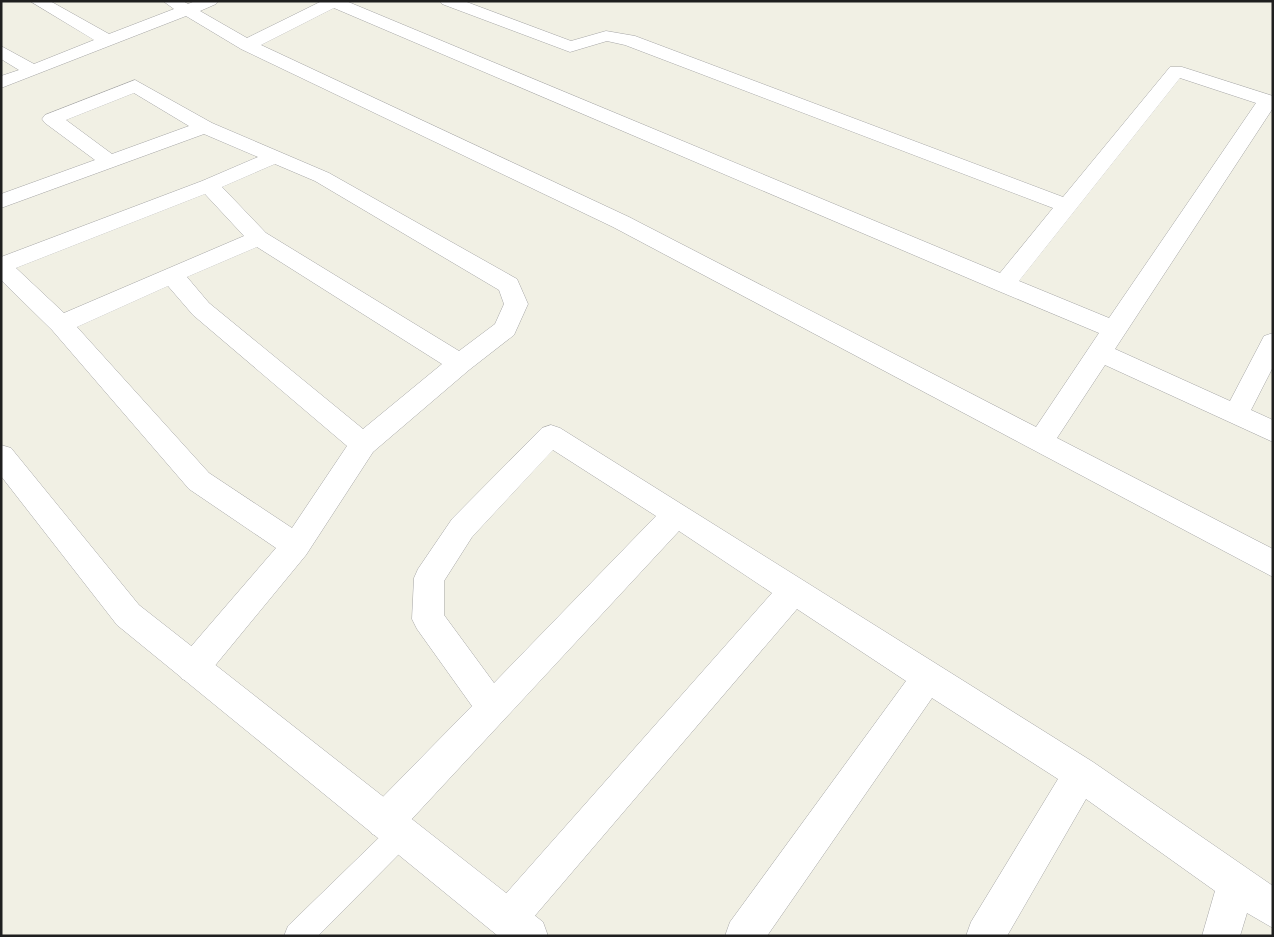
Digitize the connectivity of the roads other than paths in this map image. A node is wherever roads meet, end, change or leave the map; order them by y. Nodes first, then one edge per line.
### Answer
1 (38, 1) edge
2 (210, 1) edge
3 (334, 1) edge
4 (448, 1) edge
5 (179, 6) edge
6 (108, 41) junction
7 (246, 45) junction
8 (1, 51) edge
9 (32, 70) junction
10 (1, 83) edge
11 (1270, 101) edge
12 (205, 126) junction
13 (274, 157) junction
14 (108, 160) junction
15 (209, 185) junction
16 (1, 201) edge
17 (1067, 206) junction
18 (258, 238) junction
19 (1, 266) edge
20 (172, 275) junction
21 (1004, 284) junction
22 (61, 324) junction
23 (1114, 330) junction
24 (1273, 342) edge
25 (1100, 352) junction
26 (460, 363) junction
27 (1236, 415) junction
28 (1273, 432) edge
29 (1040, 442) junction
30 (362, 444) junction
31 (1, 456) edge
32 (677, 514) junction
33 (296, 546) junction
34 (1273, 564) edge
35 (793, 591) junction
36 (193, 668) junction
37 (927, 678) junction
38 (492, 707) junction
39 (1080, 774) junction
40 (393, 827) junction
41 (1236, 885) junction
42 (1273, 909) edge
43 (518, 927) edge
44 (298, 936) edge
45 (744, 936) edge
46 (985, 936) edge
47 (1221, 936) edge

1 - 6 street
2 - 5 street
3 - 7 street
3 - 21 street
4 - 17 street
5 - 6 street
5 - 7 street
6 - 9 street
7 - 29 street
8 - 9 street
9 - 10 street
11 - 17 street
11 - 23 street
12 - 13 street
12 - 14 street
12 - 14 street
13 - 15 street
13 - 26 street
14 - 16 street
15 - 18 street
15 - 19 street
17 - 21 street
18 - 20 street
18 - 26 street
19 - 22 street
20 - 22 street
20 - 30 street
21 - 23 street
22 - 33 street
23 - 25 street
24 - 27 street
25 - 27 street
25 - 29 street
26 - 30 street
27 - 28 street
29 - 34 street
30 - 33 street
31 - 36 street
32 - 35 street
32 - 38 street
32 - 38 street
33 - 36 street
35 - 37 street
35 - 43 street
36 - 40 street
37 - 39 street
37 - 45 street
38 - 40 street
39 - 41 street
39 - 46 street
40 - 43 street
40 - 44 lane
41 - 42 street
41 - 47 street

